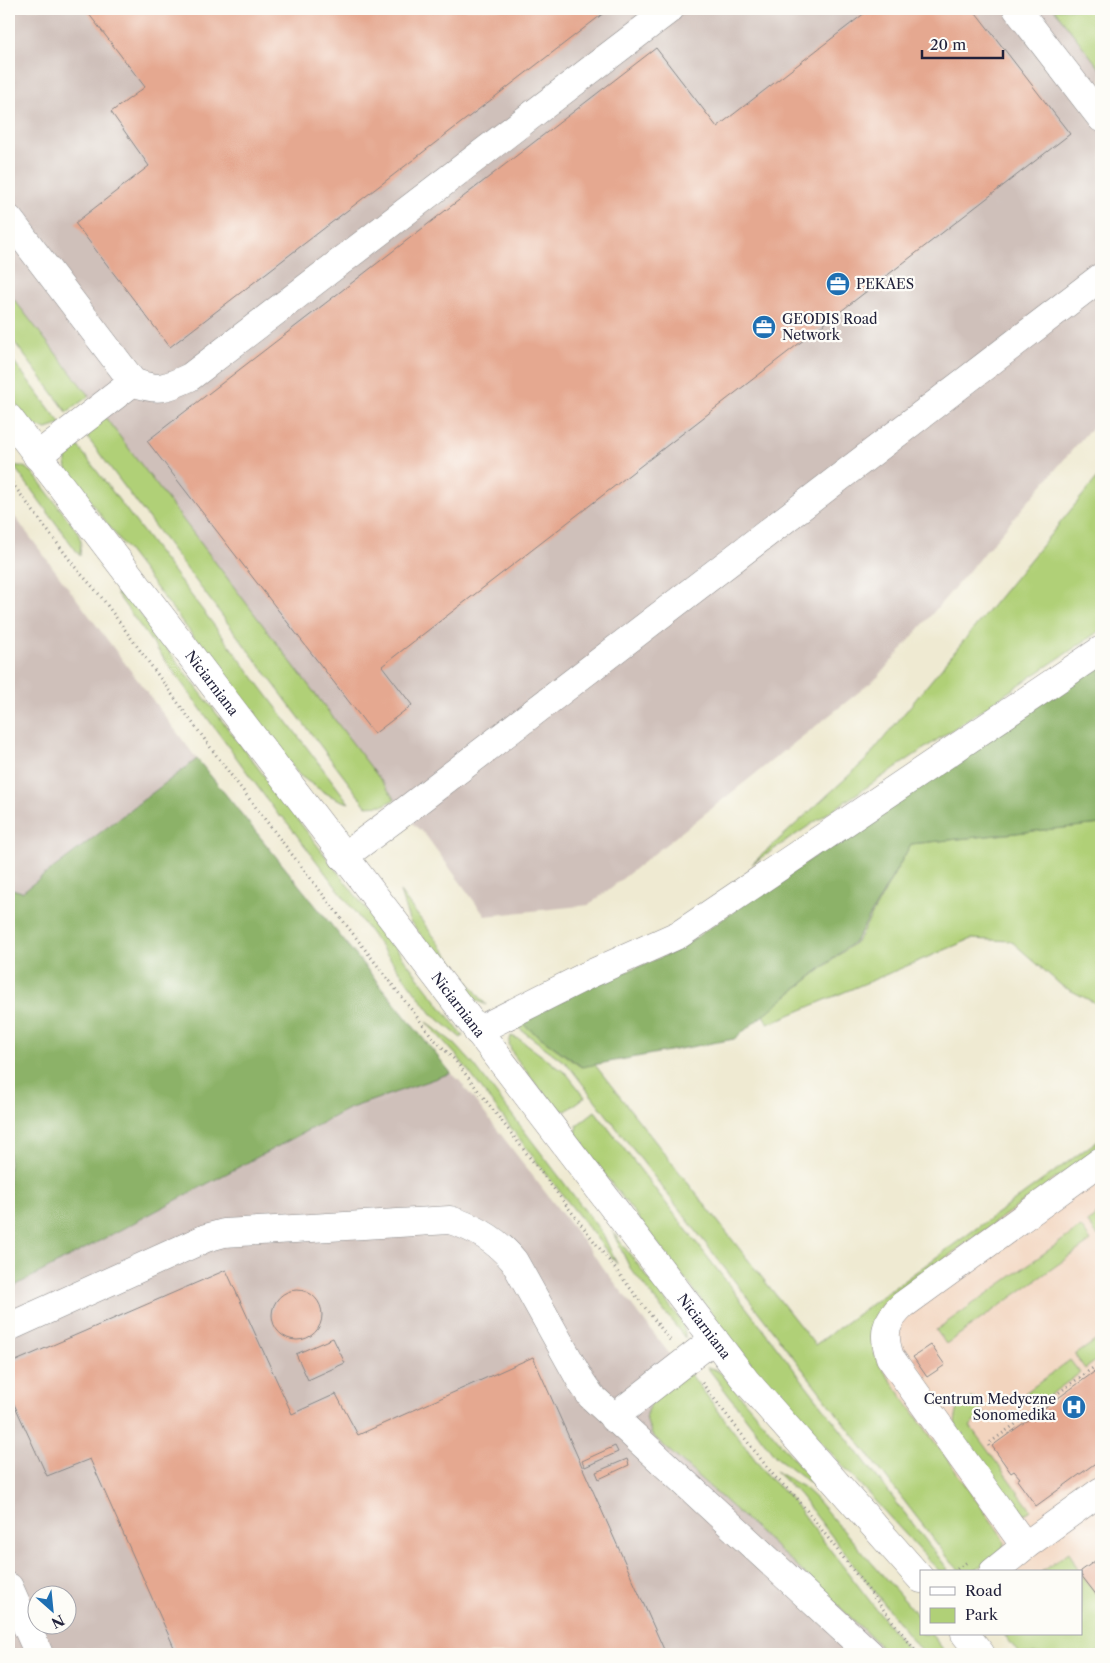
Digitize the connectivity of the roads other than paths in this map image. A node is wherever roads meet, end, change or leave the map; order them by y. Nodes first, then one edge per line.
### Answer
1 (670, 9) edge
2 (1017, 9) edge
3 (1101, 118) edge
4 (9, 218) edge
5 (1101, 277) edge
6 (133, 382) junction
7 (9, 418) edge
8 (37, 456) junction
9 (1101, 650) edge
10 (343, 857) junction
11 (477, 1031) junction
12 (1101, 1161) edge
13 (9, 1327) edge
14 (714, 1340) junction
15 (614, 1418) junction
16 (1101, 1491) edge
17 (1025, 1546) junction
18 (995, 1570) edge
19 (920, 1578) edge
20 (9, 1586) edge
21 (968, 1636) edge
22 (39, 1654) edge
23 (870, 1654) edge
24 (981, 1654) edge

1 - 6 street
2 - 3 street
4 - 6 street
5 - 10 street
6 - 8 street
7 - 8 street, Niciarniana
8 - 10 street, Niciarniana
9 - 11 street
10 - 11 street, Niciarniana
11 - 14 street, Niciarniana
12 - 17 street
13 - 15 street
14 - 15 street
14 - 19 street, Niciarniana
15 - 23 street
16 - 17 street
17 - 18 street
20 - 22 street
21 - 24 street

